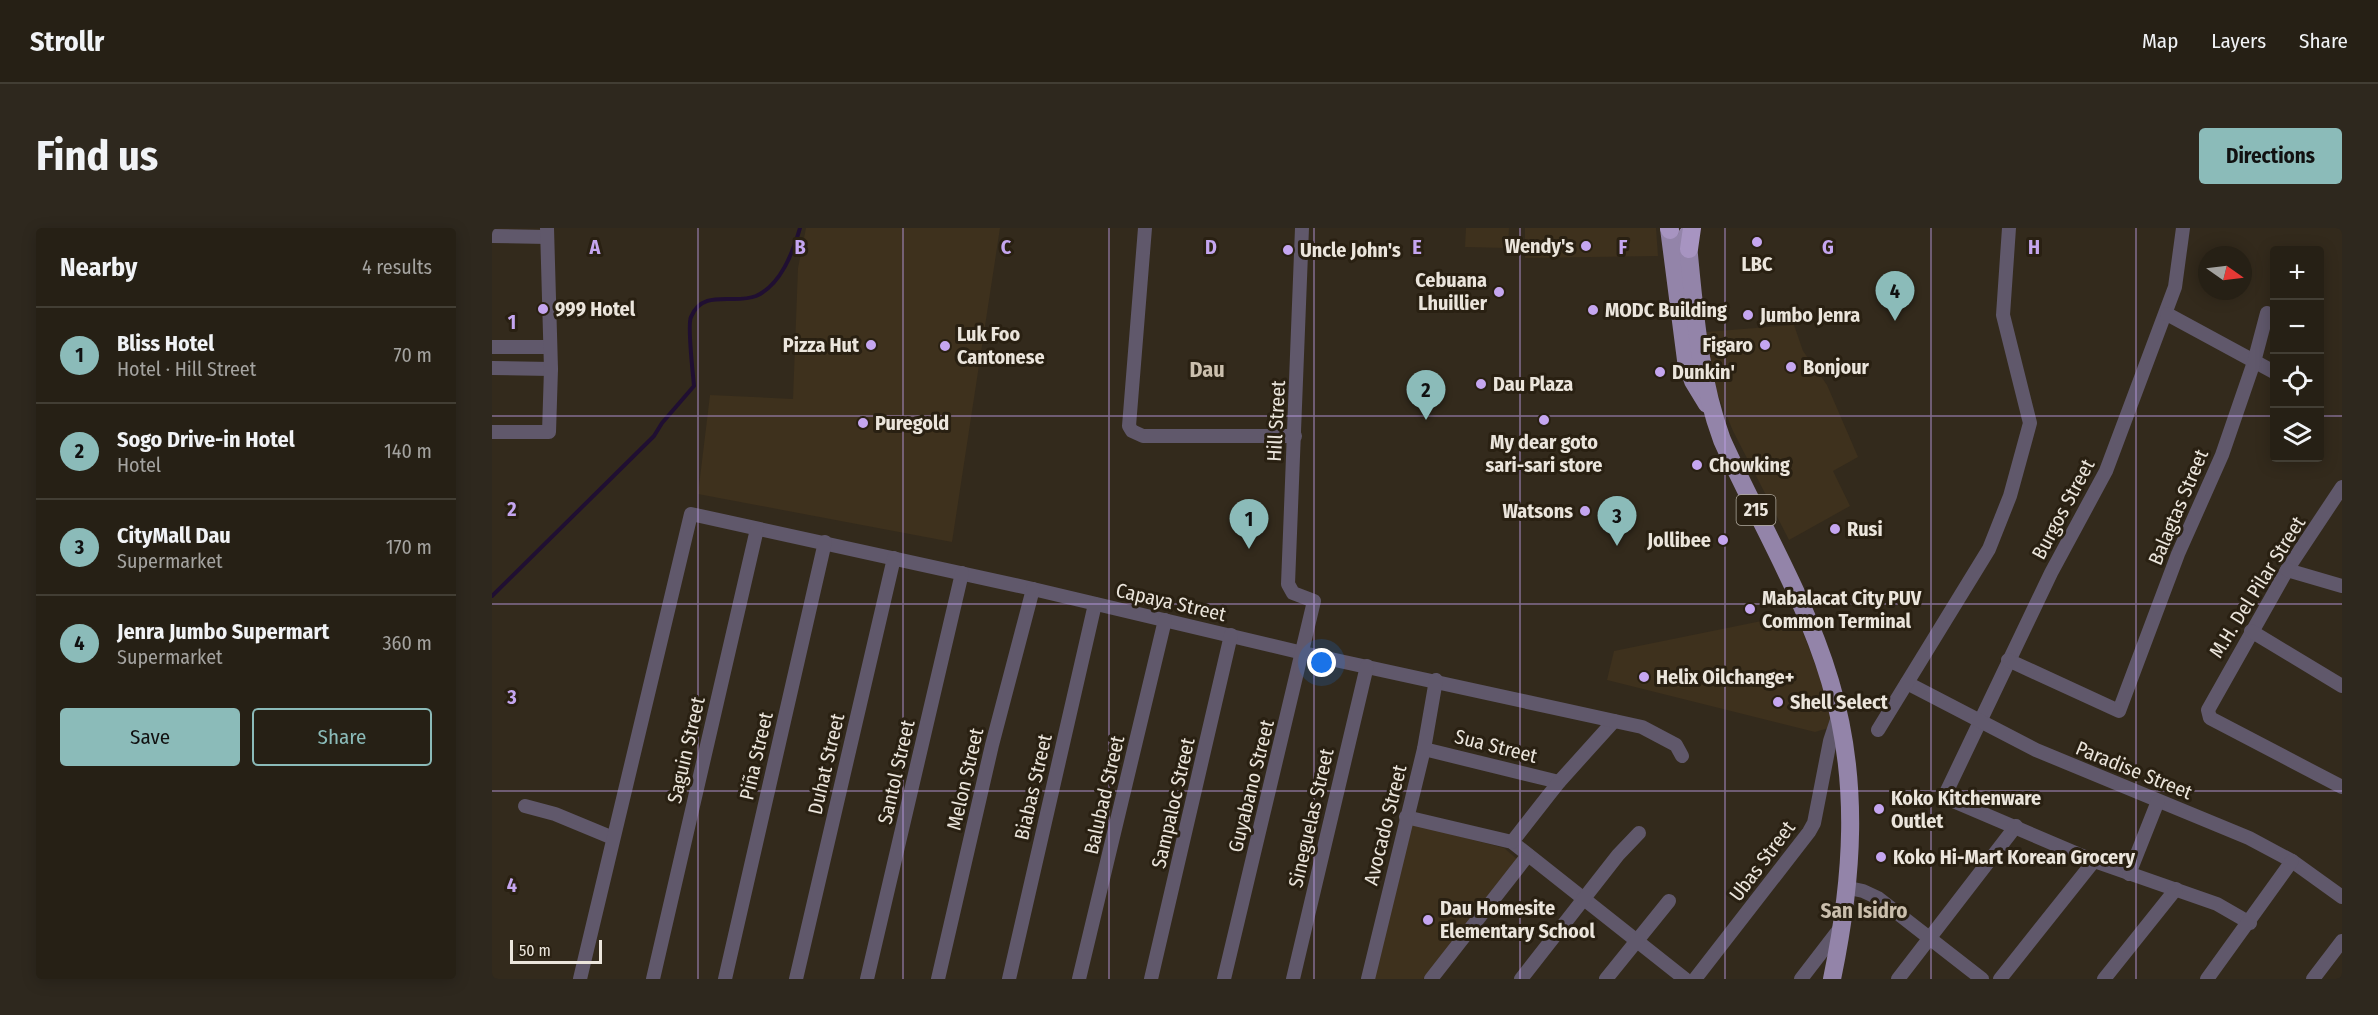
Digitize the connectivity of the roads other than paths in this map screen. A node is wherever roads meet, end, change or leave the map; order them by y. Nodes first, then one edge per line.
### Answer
1 (1145, 228) edge
2 (1302, 228) edge
3 (1674, 228) edge
4 (1692, 228) edge
5 (2009, 228) edge
6 (2183, 228) edge
7 (547, 232) edge
8 (492, 236) edge
9 (1689, 249) junction
10 (2266, 313) dead end
11 (2167, 314) junction
12 (492, 347) edge
13 (550, 347) junction
14 (2254, 362) junction
15 (492, 368) edge
16 (551, 369) junction
17 (2270, 370) edge
18 (1710, 408) junction
19 (492, 432) edge
20 (1295, 436) junction
21 (2340, 495) edge
22 (757, 529) junction
23 (825, 542) junction
24 (894, 558) junction
25 (2287, 570) junction
26 (962, 573) junction
27 (2342, 586) edge
28 (1033, 589) junction
29 (1314, 601) joint
30 (1095, 604) junction
31 (1165, 620) junction
32 (2251, 631) junction
33 (1231, 635) junction
34 (1303, 653) junction
35 (2008, 660) junction
36 (1366, 666) junction
37 (1436, 680) junction
38 (1907, 683) junction
39 (2342, 686) edge
40 (1838, 717) junction
41 (1614, 721) junction
42 (1981, 722) junction
43 (1878, 730) dead end
44 (1424, 749) junction
45 (1682, 756) dead end
46 (1559, 782) junction
47 (2342, 787) edge
48 (2158, 801) junction
49 (525, 807) dead end
50 (1406, 817) junction
51 (2016, 826) junction
52 (1639, 833) dead end
53 (613, 838) junction
54 (1512, 842) junction
55 (1528, 855) junction
56 (2094, 861) junction
57 (2292, 861) junction
58 (2129, 874) junction
59 (1849, 888) junction
60 (2176, 889) junction
61 (2342, 897) edge
62 (1583, 901) junction
63 (1669, 901) dead end
64 (1844, 923) junction
65 (2250, 923) junction
66 (1929, 938) junction
67 (2342, 941) edge
68 (1636, 942) junction
69 (580, 979) edge
70 (653, 979) edge
71 (724, 979) edge
72 (796, 979) edge
73 (867, 979) edge
74 (938, 979) edge
75 (1010, 979) edge
76 (1079, 979) edge
77 (1151, 979) edge
78 (1224, 979) edge
79 (1293, 979) edge
80 (1368, 979) edge
81 (1431, 979) edge
82 (1521, 979) edge
83 (1606, 979) edge
84 (1685, 979) edge
85 (1695, 979) edge
86 (1801, 979) edge
87 (1832, 979) edge
88 (1898, 979) edge
89 (1982, 979) edge
90 (2000, 979) edge
91 (2104, 979) edge
92 (2207, 979) edge
93 (2313, 979) edge

1 - 20 street
2 - 20 street, Hill Street
3 - 9 main road, 215
3 - 18 main road, 215
4 - 9 highway
5 - 38 street
6 - 11 street, Burgos Street
7 - 8 street
7 - 13 street
9 - 18 main road, 215
10 - 14 street, Balagtas Street
11 - 14 street
11 - 35 street, Burgos Street
12 - 13 street
13 - 16 street
14 - 17 street
14 - 35 street, Balagtas Street
15 - 16 street
16 - 19 street
18 - 40 main road, 215
20 - 29 street, Hill Street
21 - 25 street, M.H. Del Pilar Street
22 - 23 street, Capaya Street
22 - 53 street, Capaya Street
22 - 70 street, Saguin Street
23 - 24 street, Capaya Street
23 - 71 street, Piña Street
24 - 26 street, Capaya Street
24 - 72 street, Duhat Street
25 - 27 street
25 - 32 street, M.H. Del Pilar Street
26 - 28 street, Capaya Street
26 - 73 street, Santol Street
28 - 30 street, Capaya Street
28 - 74 street, Melon Street
29 - 34 street, Guyabano Street
30 - 31 street, Capaya Street
30 - 75 street, Biabas Street
31 - 33 street, Capaya Street
31 - 76 street, Balubad Street
32 - 39 street
32 - 47 street, M.H. Del Pilar Street
33 - 34 street, Capaya Street
33 - 77 street, Sampaloc Street
34 - 36 street, Capaya Street
34 - 78 street, Guyabano Street
35 - 42 street, Burgos Street
36 - 37 street, Capaya Street
36 - 79 street, Sineguelas Street
37 - 41 street, Capaya Street
37 - 44 street, Avocado Street
38 - 42 street, Paradise Street
38 - 43 street
40 - 59 main road, 215
40 - 85 street, Ubas Street
41 - 45 street, Capaya Street
41 - 46 street
42 - 48 street, Paradise Street
42 - 51 street, Burgos Street
44 - 46 street, Sua Street
44 - 50 street, Avocado Street
46 - 54 street
48 - 57 street, Paradise Street
48 - 58 street
49 - 53 street
50 - 54 street
50 - 80 street, Avocado Street
51 - 56 street
51 - 66 street
52 - 62 street
53 - 69 street
54 - 55 street
55 - 62 street
55 - 81 street
56 - 58 street
56 - 90 street
57 - 61 street, Paradise Street
57 - 65 street
58 - 60 street
59 - 64 main road, 215
59 - 66 street
60 - 65 street
60 - 91 street
62 - 68 street
62 - 82 street
63 - 68 street
64 - 86 street
64 - 87 main road, 215
65 - 92 street
66 - 88 street
66 - 89 street
67 - 93 street
68 - 83 street
68 - 84 street

